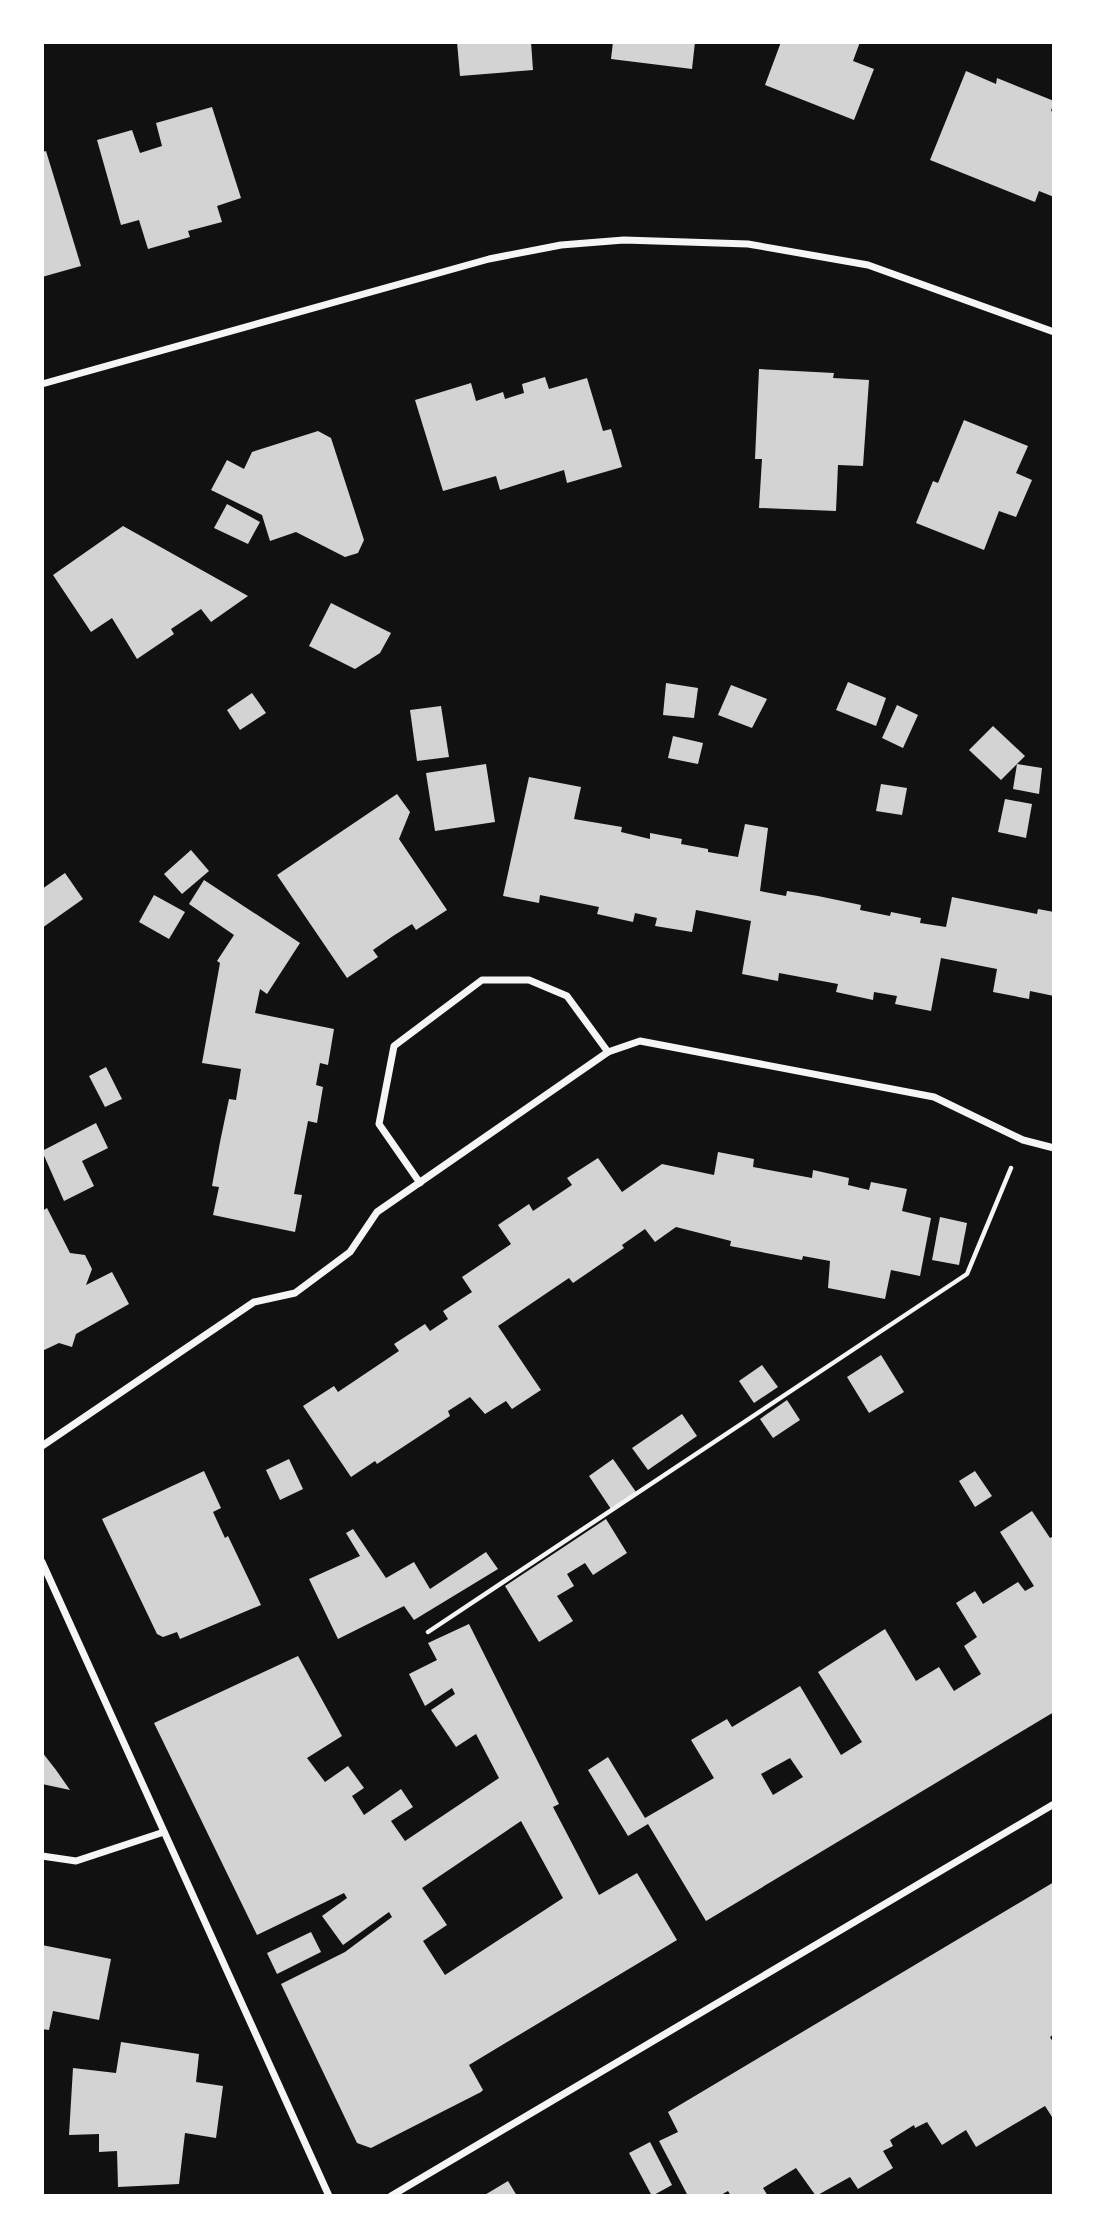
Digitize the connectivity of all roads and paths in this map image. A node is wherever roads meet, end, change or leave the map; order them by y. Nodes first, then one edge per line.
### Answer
1 (1054, 332) edge
2 (42, 384) edge
3 (608, 1052) junction
4 (1023, 1140) junction
5 (1054, 1148) edge
6 (420, 1183) junction
7 (42, 1446) edge
8 (42, 1562) edge
9 (428, 1632) dead end
10 (1054, 1804) edge
11 (164, 1832) junction
12 (42, 1856) edge
13 (329, 2196) edge
14 (391, 2196) edge

1 - 2 street
3 - 4 street
3 - 6 street
3 - 6 street
4 - 5 street
4 - 9 path
6 - 7 street
8 - 11 street
10 - 14 street
11 - 12 street
11 - 13 street

